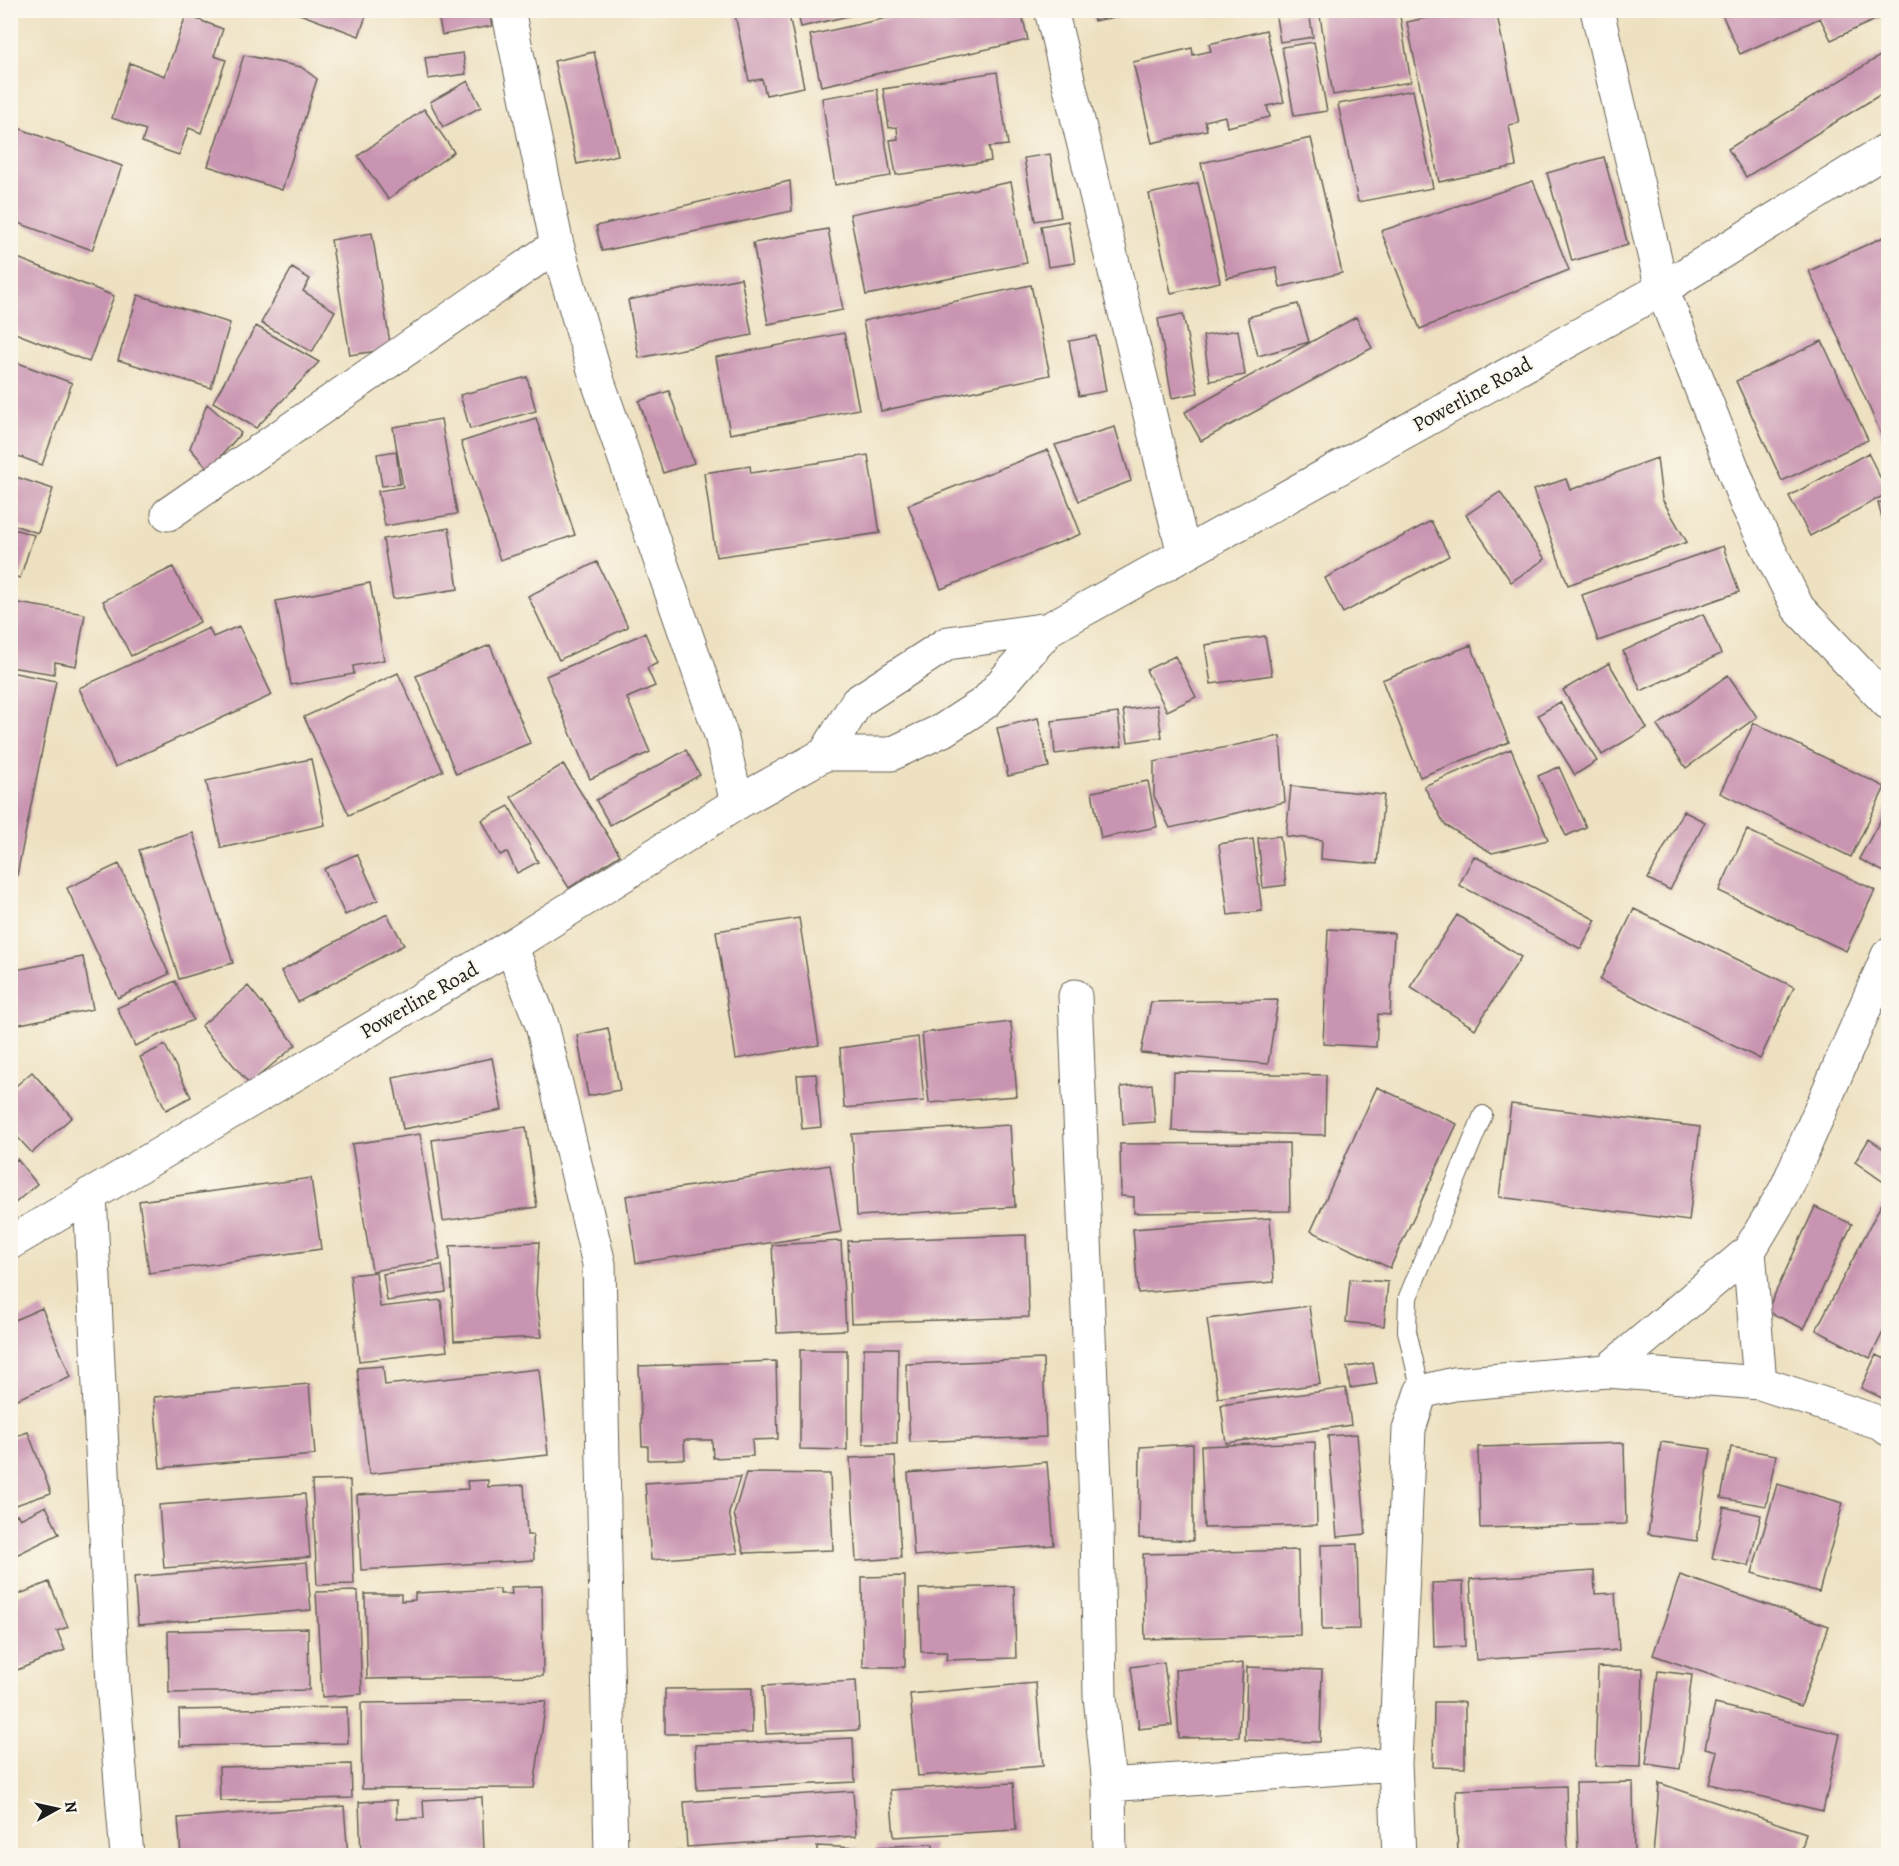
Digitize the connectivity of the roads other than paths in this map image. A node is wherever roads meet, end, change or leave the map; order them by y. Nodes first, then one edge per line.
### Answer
1 (508, 10) edge
2 (1051, 10) edge
3 (1597, 10) edge
4 (1888, 149) edge
5 (557, 245) junction
6 (1662, 289) junction
7 (168, 514) dead end
8 (1184, 554) junction
9 (1049, 629) junction
10 (1888, 703) edge
11 (825, 754) junction
12 (737, 803) junction
13 (511, 946) junction
14 (1888, 955) edge
15 (1075, 996) dead end
16 (1483, 1115) dead end
17 (90, 1194) junction
18 (10, 1243) edge
19 (1749, 1251) junction
20 (1607, 1371) junction
21 (1760, 1383) junction
22 (1421, 1392) junction
23 (1888, 1429) edge
24 (1395, 1764) junction
25 (1108, 1785) junction
26 (127, 1856) edge
27 (611, 1856) edge
28 (1110, 1856) edge
29 (1399, 1856) edge

1 - 5 street
2 - 8 street
3 - 6 street
4 - 6 street, Powerline Road
5 - 7 street
5 - 12 street
6 - 8 street, Powerline Road
6 - 10 street
8 - 9 street, Powerline Road
9 - 11 street, Powerline Road
9 - 11 street, Powerline Road
11 - 12 street, Powerline Road
12 - 13 street, Powerline Road
13 - 17 street, Powerline Road
13 - 27 street
14 - 19 street
15 - 25 street
16 - 22 lane
17 - 18 street, Powerline Road
17 - 26 street
19 - 20 street
19 - 21 street
20 - 21 street
20 - 22 street
21 - 23 street
22 - 24 street
24 - 25 street
24 - 29 street
25 - 28 street

